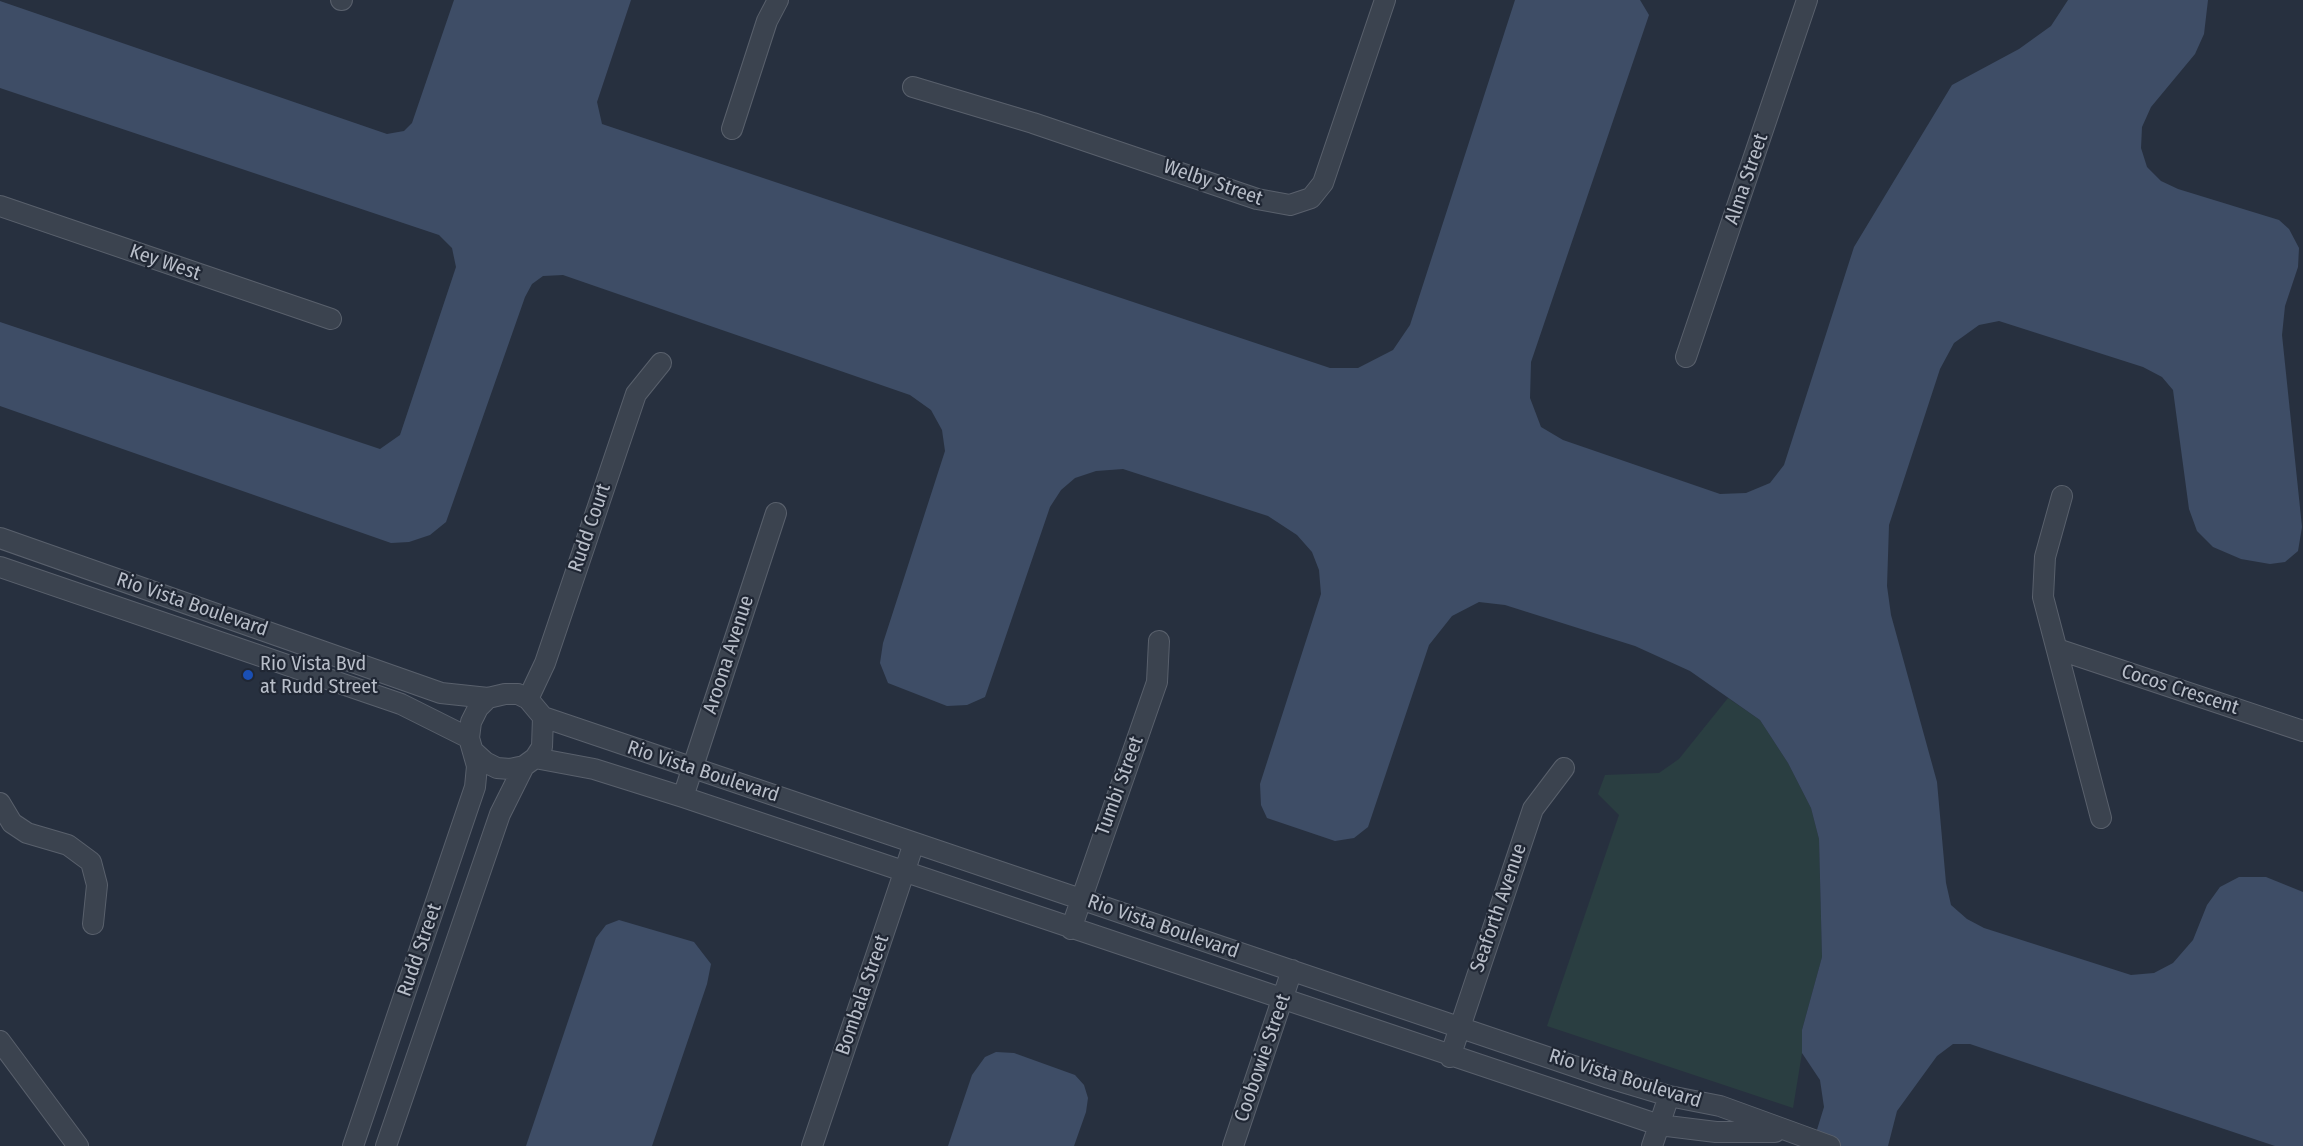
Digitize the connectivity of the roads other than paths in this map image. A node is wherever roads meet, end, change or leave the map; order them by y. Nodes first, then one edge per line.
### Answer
1 (778, 0) edge
2 (1385, 0) edge
3 (1807, 0) edge
4 (913, 87) dead end
5 (732, 129) dead end
6 (0, 206) edge
7 (331, 319) dead end
8 (1686, 357) dead end
9 (661, 363) dead end
10 (2062, 496) dead end
11 (776, 513) dead end
12 (0, 538) edge
13 (0, 567) edge
14 (1159, 641) dead end
15 (2057, 649) junction
16 (488, 698) junction
17 (528, 699) junction
18 (543, 717) junction
19 (2303, 730) edge
20 (472, 745) junction
21 (530, 762) junction
22 (692, 767) junction
23 (1564, 768) dead end
24 (683, 797) junction
25 (0, 803) edge
26 (2101, 818) dead end
27 (914, 843) junction
28 (905, 873) junction
29 (1079, 899) junction
30 (93, 924) dead end
31 (1071, 929) junction
32 (1292, 970) junction
33 (1283, 1000) junction
34 (1459, 1027) junction
35 (0, 1041) edge
36 (1450, 1057) junction
37 (1669, 1096) junction
38 (1659, 1125) junction
39 (1784, 1132) junction
40 (354, 1143) edge
41 (1821, 1143) edge
42 (78, 1146) edge
43 (375, 1146) edge
44 (386, 1146) edge
45 (812, 1146) edge
46 (1233, 1146) edge
47 (1652, 1146) edge

1 - 5 street
2 - 4 street, Welby Street
3 - 8 street, Alma Street
6 - 7 street, Key West
9 - 17 street, Rudd Court
10 - 15 street
11 - 22 street, Aroona Avenue
12 - 16 street, Rio Vista Boulevard
13 - 20 street, Rio Vista Boulevard
14 - 29 street, Tumbi Street
15 - 19 street, Cocos Crescent
15 - 26 street
16 - 17 street
16 - 20 street
17 - 18 street
18 - 21 street
18 - 22 street, Rio Vista Boulevard
20 - 21 street
20 - 40 street, Rudd Street
21 - 24 street, Rio Vista Boulevard
21 - 44 street, Rudd Street
22 - 24 street, Aroona Avenue
22 - 27 street, Rio Vista Boulevard
23 - 34 street, Seaforth Avenue
24 - 28 street, Rio Vista Boulevard
25 - 30 street
27 - 28 street, Bombala Street
27 - 29 street, Rio Vista Boulevard
28 - 31 street, Rio Vista Boulevard
28 - 45 street, Bombala Street
29 - 31 street, Tumbi Street
29 - 32 street, Rio Vista Boulevard
31 - 33 street, Rio Vista Boulevard
32 - 33 street, Coobowie Street
32 - 34 street, Rio Vista Boulevard
33 - 36 street, Rio Vista Boulevard
33 - 46 street, Coobowie Street
34 - 36 street, Seaforth Avenue
34 - 37 street, Rio Vista Boulevard
35 - 42 street
36 - 38 street, Rio Vista Boulevard
37 - 38 street
37 - 39 street, Rio Vista Boulevard
38 - 39 street, Rio Vista Boulevard
38 - 47 street
39 - 41 street, Rio Vista Boulevard
40 - 43 street

